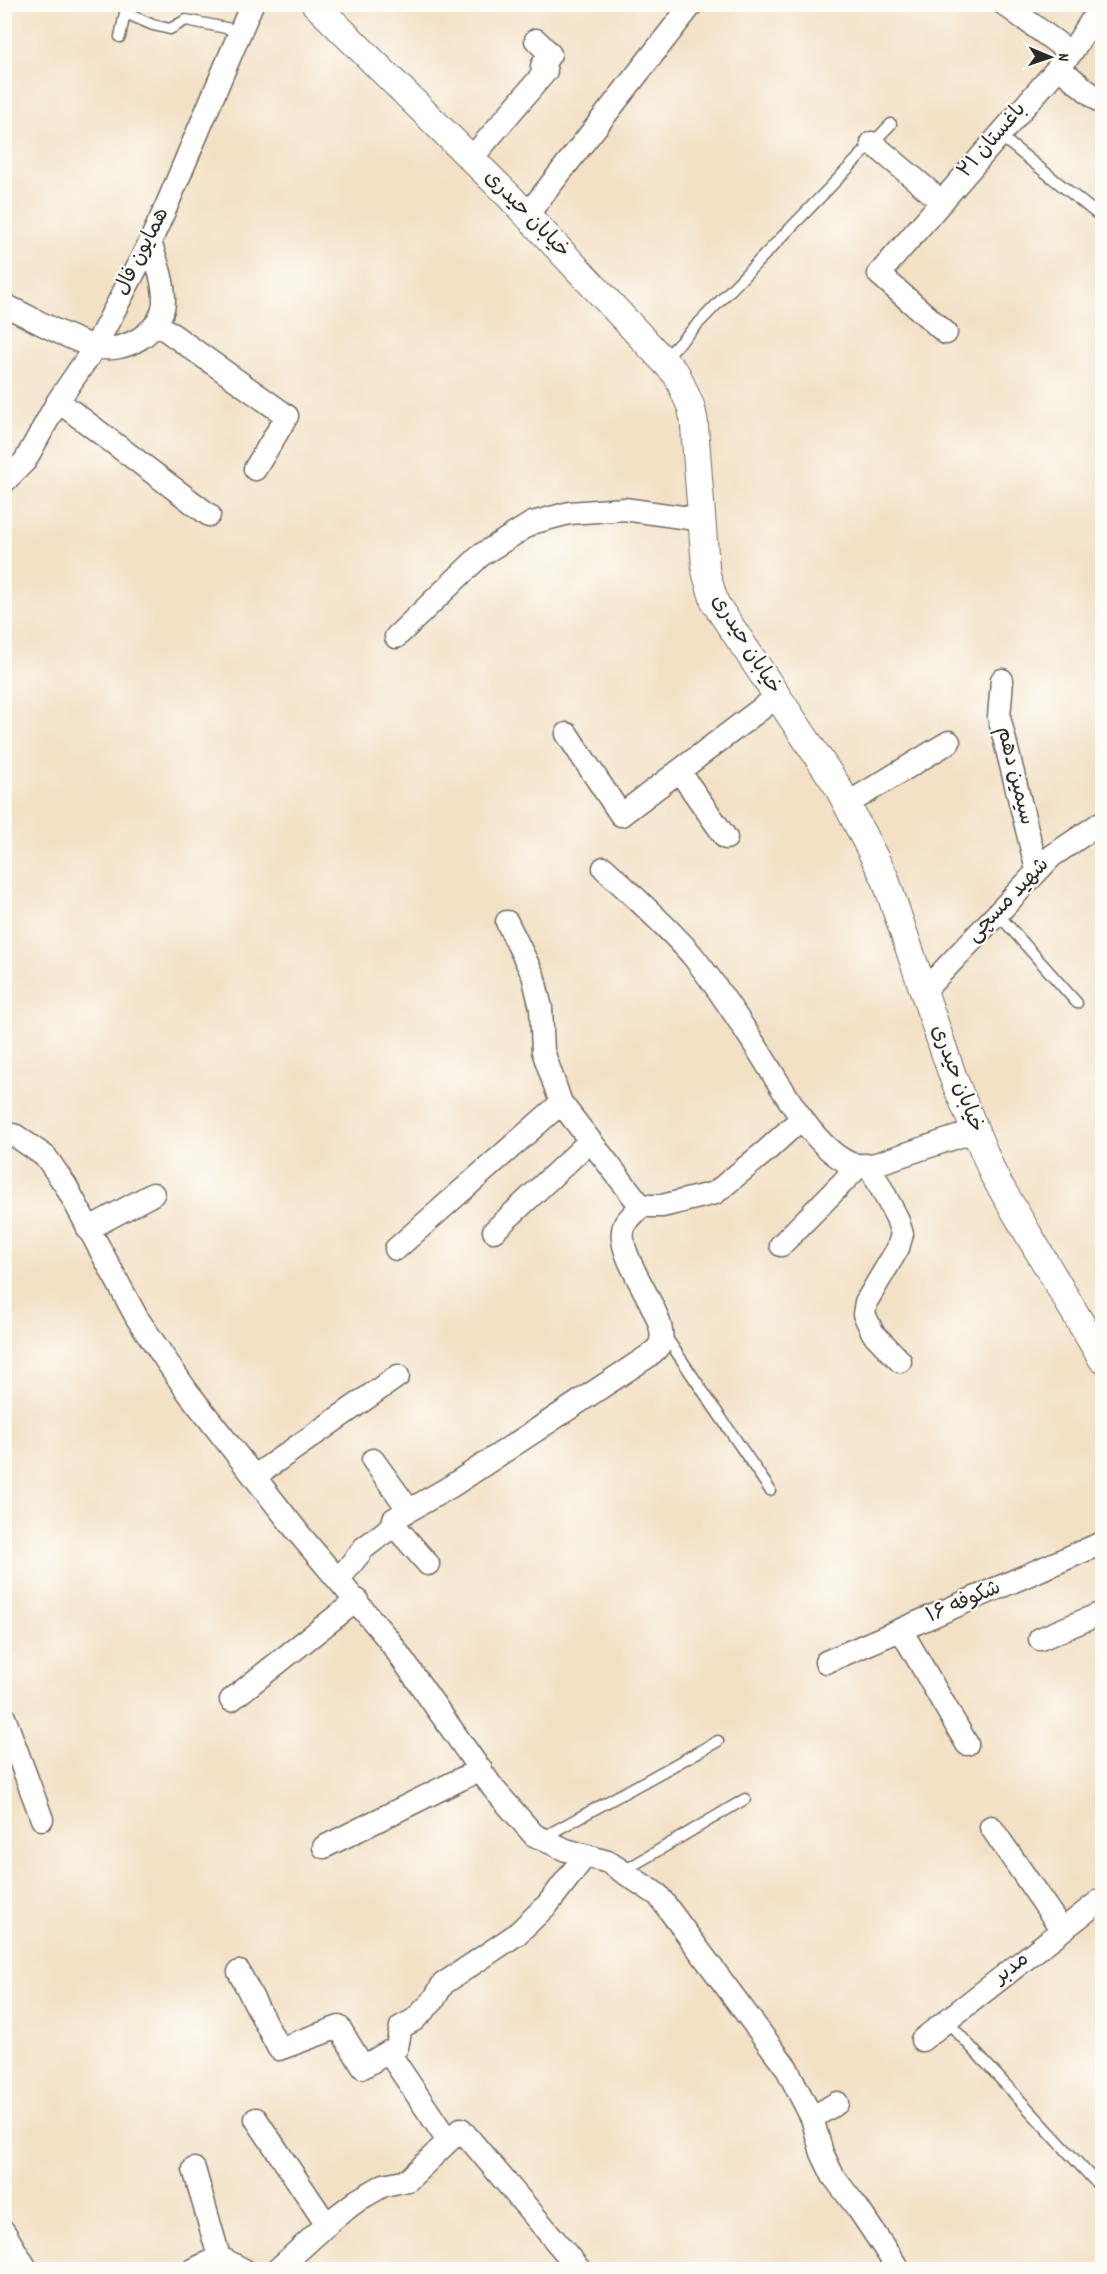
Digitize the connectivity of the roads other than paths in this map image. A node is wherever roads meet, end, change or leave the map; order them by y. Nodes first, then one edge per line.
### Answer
1 (252, 4) edge
2 (692, 4) edge
3 (1004, 4) edge
4 (1102, 4) edge
5 (325, 11) edge
6 (241, 31) junction
7 (120, 37) dead end
8 (536, 40) dead end
9 (1064, 60) junction
10 (1102, 103) edge
11 (891, 123) dead end
12 (999, 135) junction
13 (872, 143) junction
14 (471, 159) junction
15 (941, 201) junction
16 (527, 215) junction
17 (1102, 218) edge
18 (150, 242) junction
19 (4, 305) edge
20 (156, 323) junction
21 (946, 333) dead end
22 (95, 347) junction
23 (663, 359) junction
24 (58, 401) junction
25 (255, 469) dead end
26 (4, 482) edge
27 (209, 515) dead end
28 (703, 520) junction
29 (396, 637) dead end
30 (1002, 680) dead end
31 (778, 696) junction
32 (567, 734) dead end
33 (949, 741) dead end
34 (679, 771) junction
35 (847, 804) junction
36 (1102, 822) edge
37 (726, 838) dead end
38 (604, 868) dead end
39 (1037, 870) junction
40 (997, 913) junction
41 (507, 921) dead end
42 (924, 991) junction
43 (1077, 1003) dead end
44 (561, 1103) junction
45 (802, 1118) junction
46 (975, 1131) junction
47 (4, 1133) edge
48 (590, 1141) junction
49 (864, 1165) junction
50 (153, 1194) dead end
51 (640, 1206) junction
52 (88, 1229) junction
53 (494, 1231) dead end
54 (781, 1245) dead end
55 (396, 1249) dead end
56 (662, 1330) junction
57 (1100, 1348) edge
58 (900, 1361) dead end
59 (398, 1376) dead end
60 (373, 1460) dead end
61 (255, 1476) junction
62 (770, 1490) dead end
63 (402, 1518) junction
64 (1102, 1543) edge
65 (428, 1564) dead end
66 (339, 1579) junction
67 (357, 1600) junction
68 (1102, 1613) edge
69 (901, 1630) junction
70 (1040, 1639) dead end
71 (826, 1662) dead end
72 (231, 1700) dead end
73 (4, 1717) edge
74 (718, 1741) dead end
75 (967, 1744) dead end
76 (481, 1769) junction
77 (745, 1799) dead end
78 (42, 1819) dead end
79 (991, 1827) dead end
80 (541, 1838) junction
81 (324, 1847) dead end
82 (585, 1856) junction
83 (622, 1872) junction
84 (1102, 1899) edge
85 (1062, 1930) junction
86 (239, 1972) dead end
87 (947, 2021) junction
88 (922, 2040) dead end
89 (389, 2053) junction
90 (837, 2103) dead end
91 (812, 2118) junction
92 (256, 2119) dead end
93 (448, 2141) junction
94 (194, 2169) dead end
95 (1102, 2189) edge
96 (327, 2225) junction
97 (4, 2232) edge
98 (219, 2257) junction
99 (27, 2270) edge
100 (193, 2270) edge
101 (244, 2270) edge
102 (277, 2270) edge
103 (580, 2270) edge
104 (899, 2270) edge

1 - 6 street, همایون فال
2 - 16 street
3 - 9 street
4 - 9 street, باغستان ۲۱
5 - 14 street, خیابان حیدری
6 - 7 lane
6 - 18 street, همایون فال
8 - 14 street
9 - 10 street
9 - 12 street, باغستان ۲۱
11 - 13 lane
12 - 15 street, باغستان ۲۱
12 - 17 lane
13 - 15 street
13 - 23 lane
14 - 16 street, خیابان حیدری
15 - 21 street, باغستان ۲۱
16 - 23 street, خیابان حیدری
18 - 20 street
18 - 22 street, همایون فال
19 - 22 street
20 - 22 street
20 - 25 street
22 - 24 street, همایون فال
23 - 28 street, خیابان حیدری
24 - 26 street, همایون فال
24 - 27 street
28 - 29 street
28 - 31 street, خیابان حیدری
30 - 39 street, سیمین دهم
31 - 34 street
31 - 35 street, خیابان حیدری
32 - 34 street
33 - 35 street
34 - 37 street
35 - 42 street, خیابان حیدری
36 - 39 street, شهید مسچی
38 - 45 street
39 - 40 street, شهید مسچی
40 - 42 street, شهید مسچی
40 - 43 lane
41 - 44 street
42 - 46 street, خیابان حیدری
44 - 48 street
44 - 55 street
45 - 49 street
45 - 51 street
46 - 49 street
46 - 57 street, خیابان حیدری
47 - 52 street
48 - 51 street
48 - 53 street
49 - 54 street
49 - 58 street
50 - 52 street
51 - 56 street
52 - 61 street
56 - 62 lane
56 - 63 street
59 - 61 street
60 - 63 street
61 - 66 street
63 - 65 street
63 - 66 street
64 - 69 street, شکوفه ۱۶
66 - 67 street
67 - 72 street
67 - 76 street
68 - 70 street
69 - 71 street, شکوفه ۱۶
69 - 75 street
73 - 78 street
74 - 80 lane
76 - 80 street
76 - 81 street
77 - 83 lane
79 - 85 street
80 - 82 street
82 - 83 street
82 - 89 street
83 - 91 street
84 - 85 street, مدبر
85 - 87 street, مدبر
86 - 89 street
87 - 88 street, مدبر
87 - 95 lane
89 - 93 street
90 - 91 street
91 - 104 street
92 - 96 street
93 - 96 street
93 - 103 street
94 - 98 street
96 - 102 street
97 - 99 street
98 - 100 street
98 - 101 street

